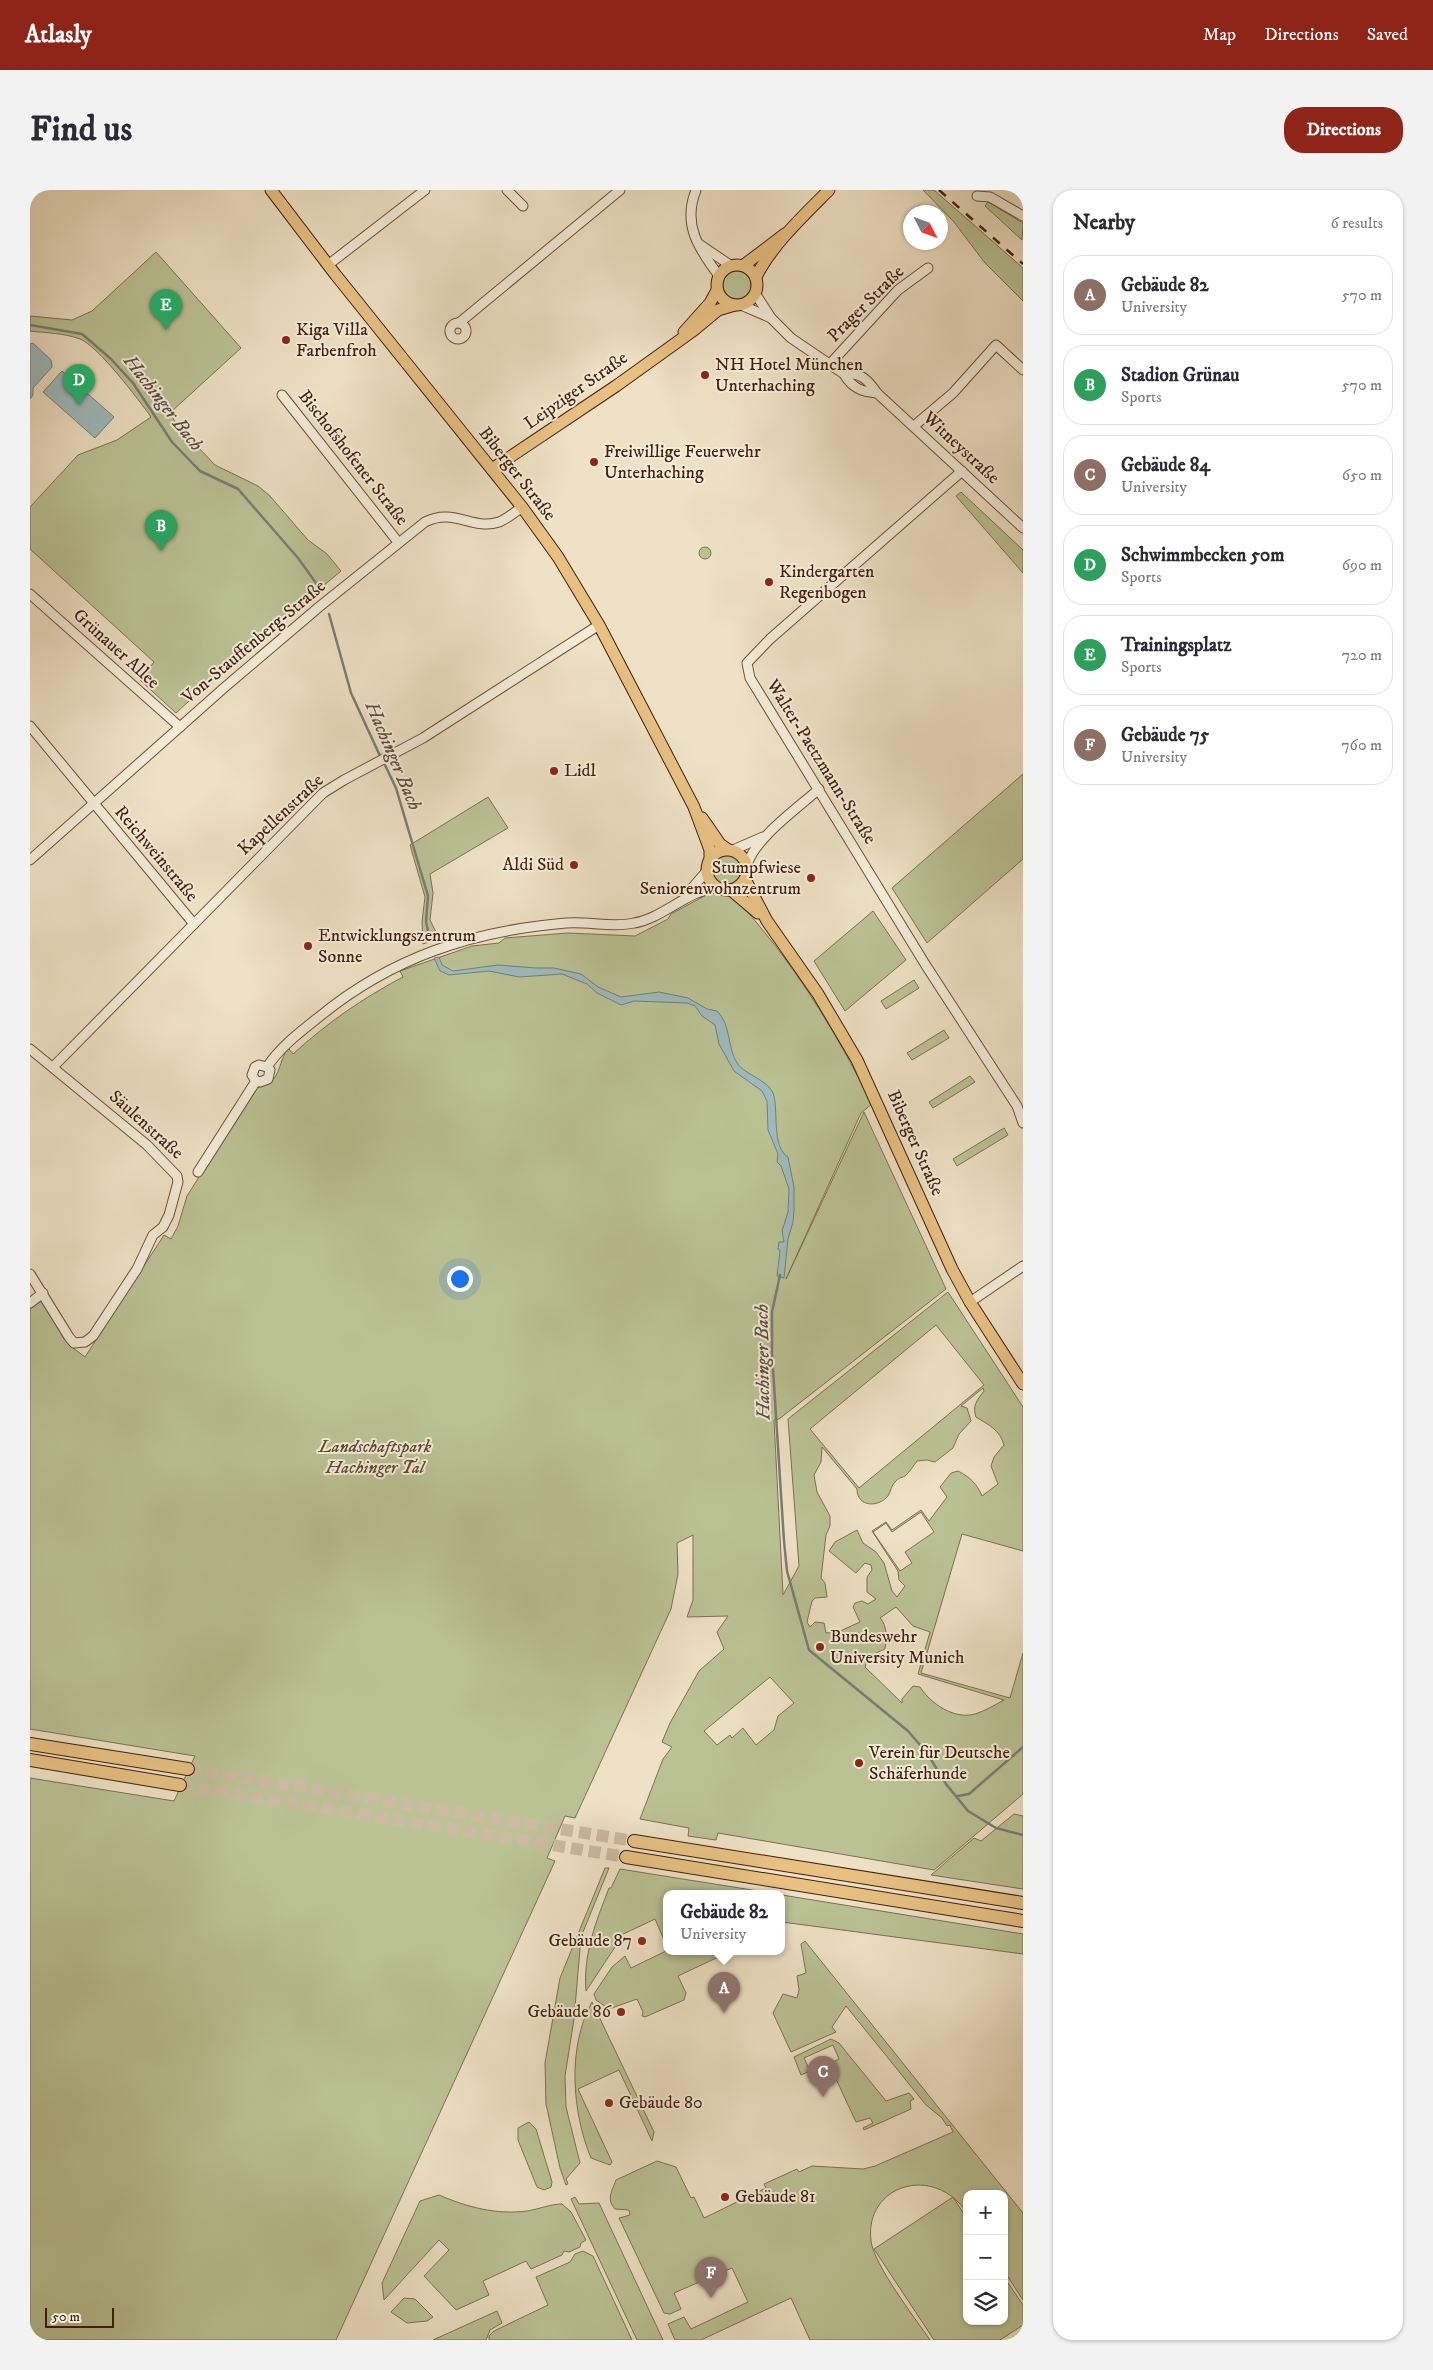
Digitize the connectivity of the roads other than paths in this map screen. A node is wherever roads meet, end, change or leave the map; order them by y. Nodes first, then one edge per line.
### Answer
1 (271, 190) edge
2 (425, 190) edge
3 (507, 190) edge
4 (620, 190) edge
5 (696, 190) edge
6 (828, 190) edge
7 (977, 196) dead end
8 (523, 206) dead end
9 (1023, 216) edge
10 (788, 232) junction
11 (699, 243) junction
12 (328, 265) junction
13 (730, 265) junction
14 (744, 265) junction
15 (928, 268) dead end
16 (718, 276) junction
17 (756, 277) junction
18 (717, 290) junction
19 (755, 293) junction
20 (738, 305) junction
21 (771, 318) junction
22 (460, 323) dead end
23 (679, 339) junction
24 (829, 365) junction
25 (1023, 370) edge
26 (844, 374) junction
27 (877, 393) junction
28 (282, 395) dead end
29 (914, 426) junction
30 (492, 469) junction
31 (962, 471) junction
32 (522, 507) junction
33 (1023, 528) edge
34 (398, 542) junction
35 (30, 594) edge
36 (599, 625) junction
37 (30, 726) edge
38 (180, 727) junction
39 (819, 789) junction
40 (94, 804) junction
41 (694, 807) junction
42 (768, 835) junction
43 (730, 850) junction
44 (710, 858) junction
45 (30, 860) edge
46 (746, 865) junction
47 (706, 872) junction
48 (745, 878) junction
49 (717, 888) junction
50 (731, 890) junction
51 (680, 902) junction
52 (767, 921) junction
53 (194, 924) junction
54 (30, 1049) edge
55 (53, 1067) junction
56 (1020, 1104) edge
57 (1023, 1123) edge
58 (198, 1172) dead end
59 (1023, 1266) edge
60 (30, 1274) edge
61 (43, 1293) junction
62 (970, 1302) junction
63 (30, 1303) edge
64 (1023, 1384) edge
65 (30, 1744) edge
66 (30, 1760) edge
67 (188, 1769) tunnel mouth
68 (180, 1785) tunnel mouth
69 (634, 1841) tunnel mouth
70 (626, 1857) tunnel mouth
71 (1023, 1903) edge
72 (1023, 1921) edge

1 - 12 main road, Biberger Straße
2 - 12 street
3 - 8 street
4 - 22 street
5 - 11 street
6 - 10 main road
7 - 9 street
10 - 14 main road
10 - 17 main road
11 - 13 street
11 - 16 street
12 - 30 main road, Biberger Straße
13 - 14 main road
13 - 16 main road
14 - 17 main road
15 - 24 street, Prager Straße
16 - 18 main road
17 - 19 main road
18 - 20 main road
18 - 23 main road, Leipziger Straße
19 - 20 main road
19 - 21 street, Witneystraße
20 - 21 street, Witneystraße
20 - 23 main road, Leipziger Straße
21 - 24 street, Witneystraße
23 - 30 main road, Leipziger Straße
24 - 26 street, Witneystraße
25 - 29 street
26 - 27 street, Witneystraße
26 - 27 street, Witneystraße
27 - 29 street, Witneystraße
28 - 34 street, Bischofshofener Straße
29 - 31 street, Witneystraße
30 - 32 main road, Biberger Straße
31 - 33 street, Witneystraße
31 - 39 street, Walter-Paetzmann-Straße
32 - 34 street, Von-Stauffenberg-Straße
32 - 36 main road, Biberger Straße
34 - 38 street, Von-Stauffenberg-Straße
35 - 38 street, Grünauer Allee
36 - 41 main road, Biberger Straße
36 - 53 street, Kapellenstraße
37 - 40 street, Reichweinstraße
38 - 40 street, Von-Stauffenberg-Straße
39 - 42 street
39 - 56 street, Walter-Paetzmann-Straße
40 - 45 street, Von-Stauffenberg-Straße
40 - 53 street, Reichweinstraße
41 - 43 main road, Biberger Straße
41 - 44 main road, Biberger Straße
42 - 43 street
42 - 46 street
43 - 44 main road
43 - 46 main road
44 - 47 main road
46 - 48 main road
47 - 49 main road
47 - 51 street
48 - 50 main road
48 - 52 main road, Biberger Straße
49 - 50 main road
49 - 51 street
50 - 52 main road, Biberger Straße
51 - 58 street
52 - 62 main road, Biberger Straße
53 - 55 street, Kapellenstraße
54 - 55 street, Säulenstraße
55 - 61 street, Säulenstraße
56 - 57 street, Walter-Paetzmann-Straße
59 - 62 street
60 - 61 street
61 - 63 street
62 - 64 main road, Biberger Straße
65 - 67 highway
66 - 68 highway
69 - 71 highway
70 - 72 highway

